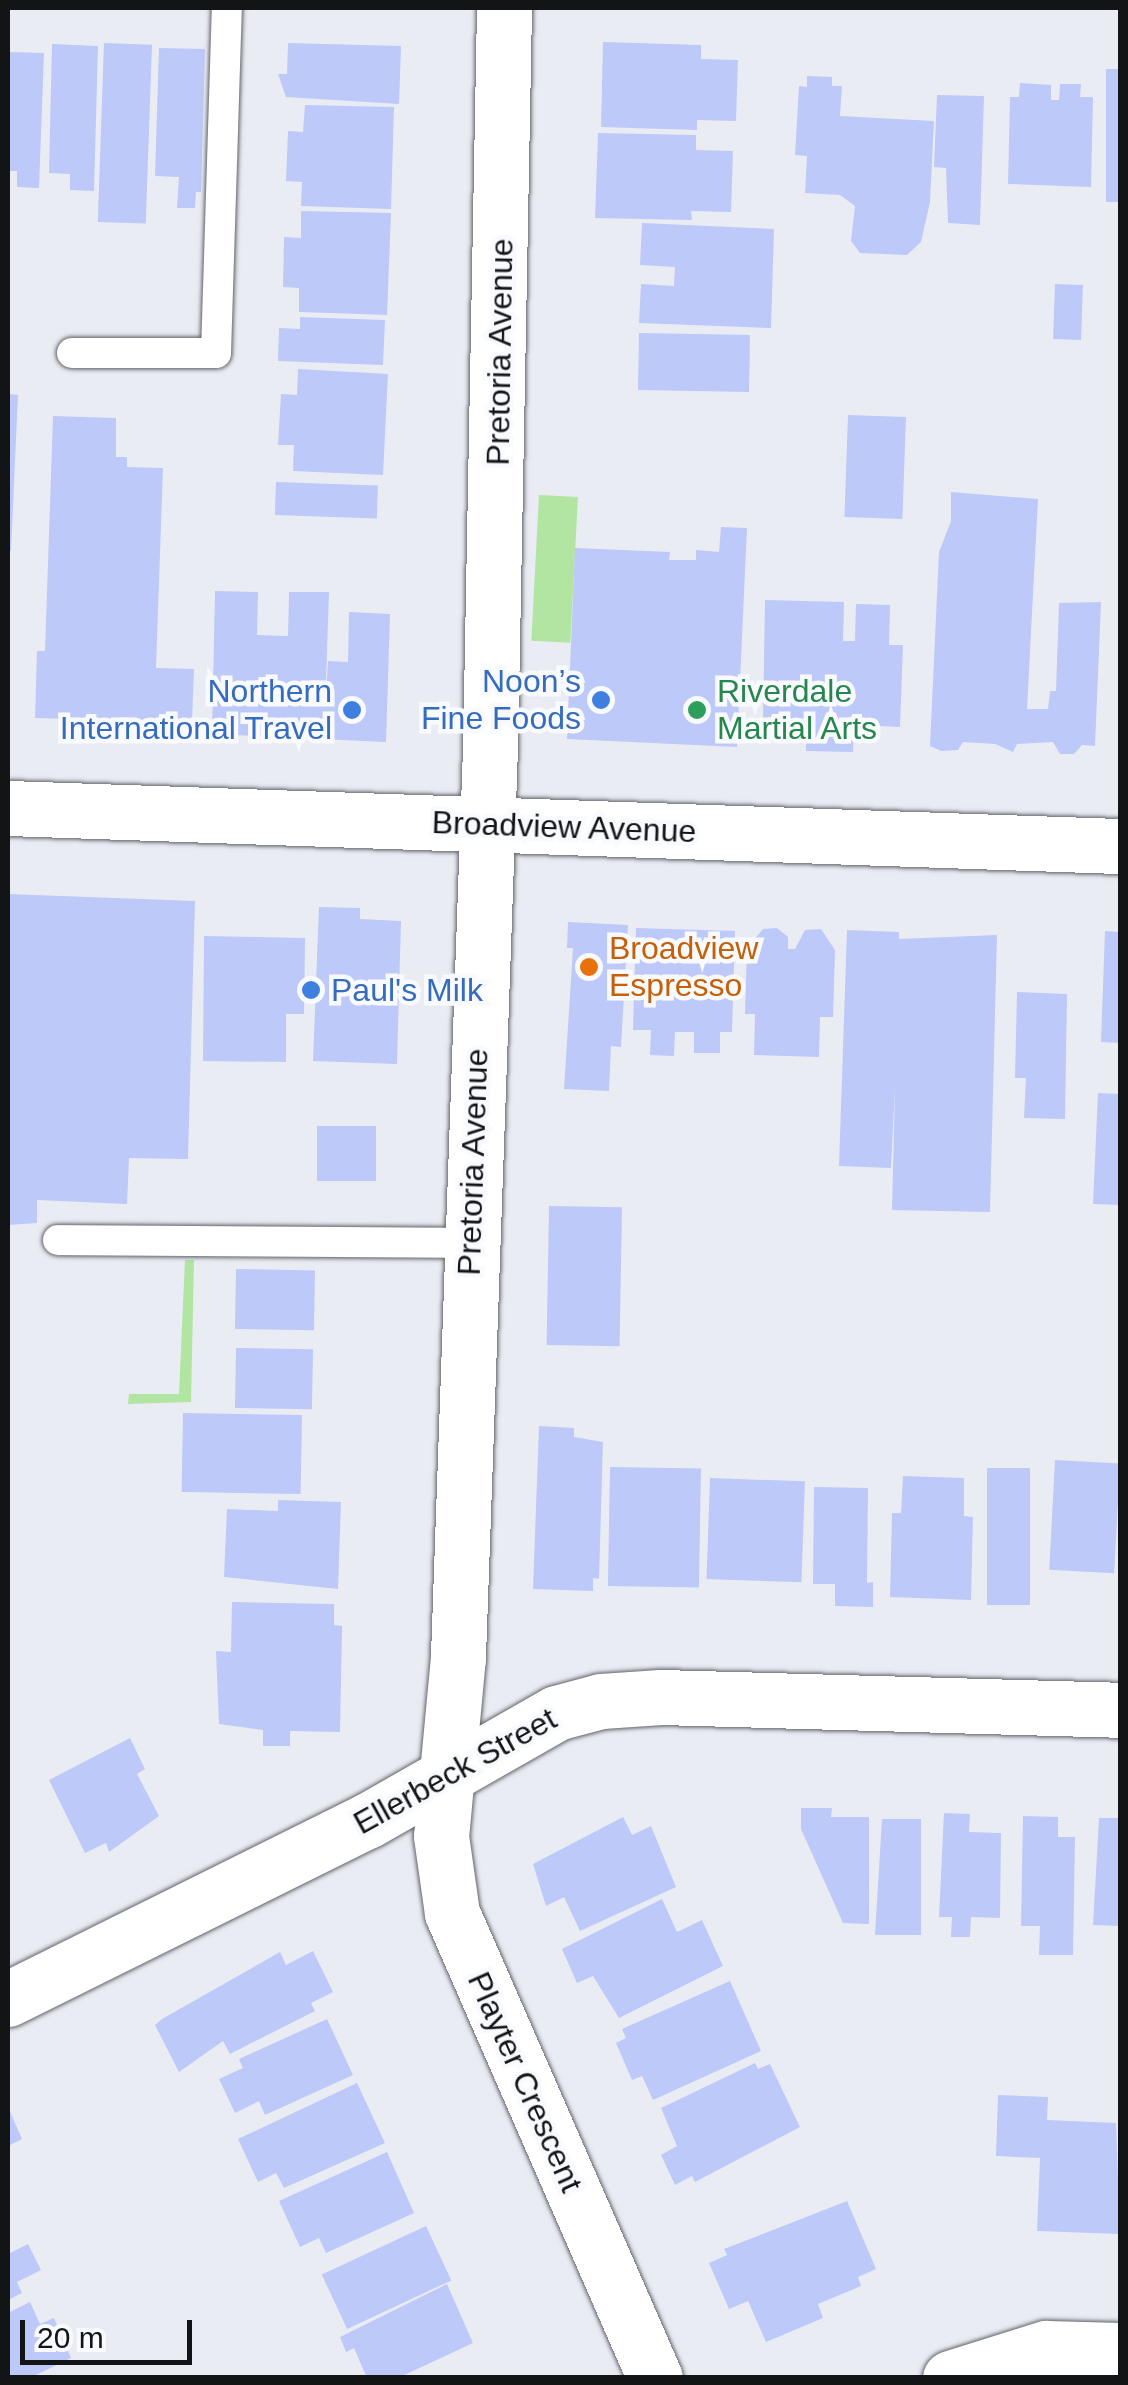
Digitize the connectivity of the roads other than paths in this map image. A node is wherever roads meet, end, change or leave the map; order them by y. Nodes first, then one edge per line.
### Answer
1 (227, 8) edge
2 (504, 8) edge
3 (72, 353) dead end
4 (8, 808) edge
5 (485, 824) junction
6 (1120, 846) edge
7 (58, 1240) dead end
8 (470, 1244) junction
9 (1120, 1710) edge
10 (446, 1776) junction
11 (8, 1998) edge
12 (1120, 2350) edge
13 (654, 2378) edge
14 (950, 2378) edge

1 - 3 lane
2 - 5 street, Pretoria Avenue
4 - 5 street, Broadview Avenue
5 - 6 street, Broadview Avenue
5 - 8 street, Pretoria Avenue
7 - 8 lane
8 - 10 street, Pretoria Avenue
9 - 10 street, Ellerbeck Street
10 - 11 street, Ellerbeck Street
10 - 13 street, Playter Crescent
12 - 14 street

